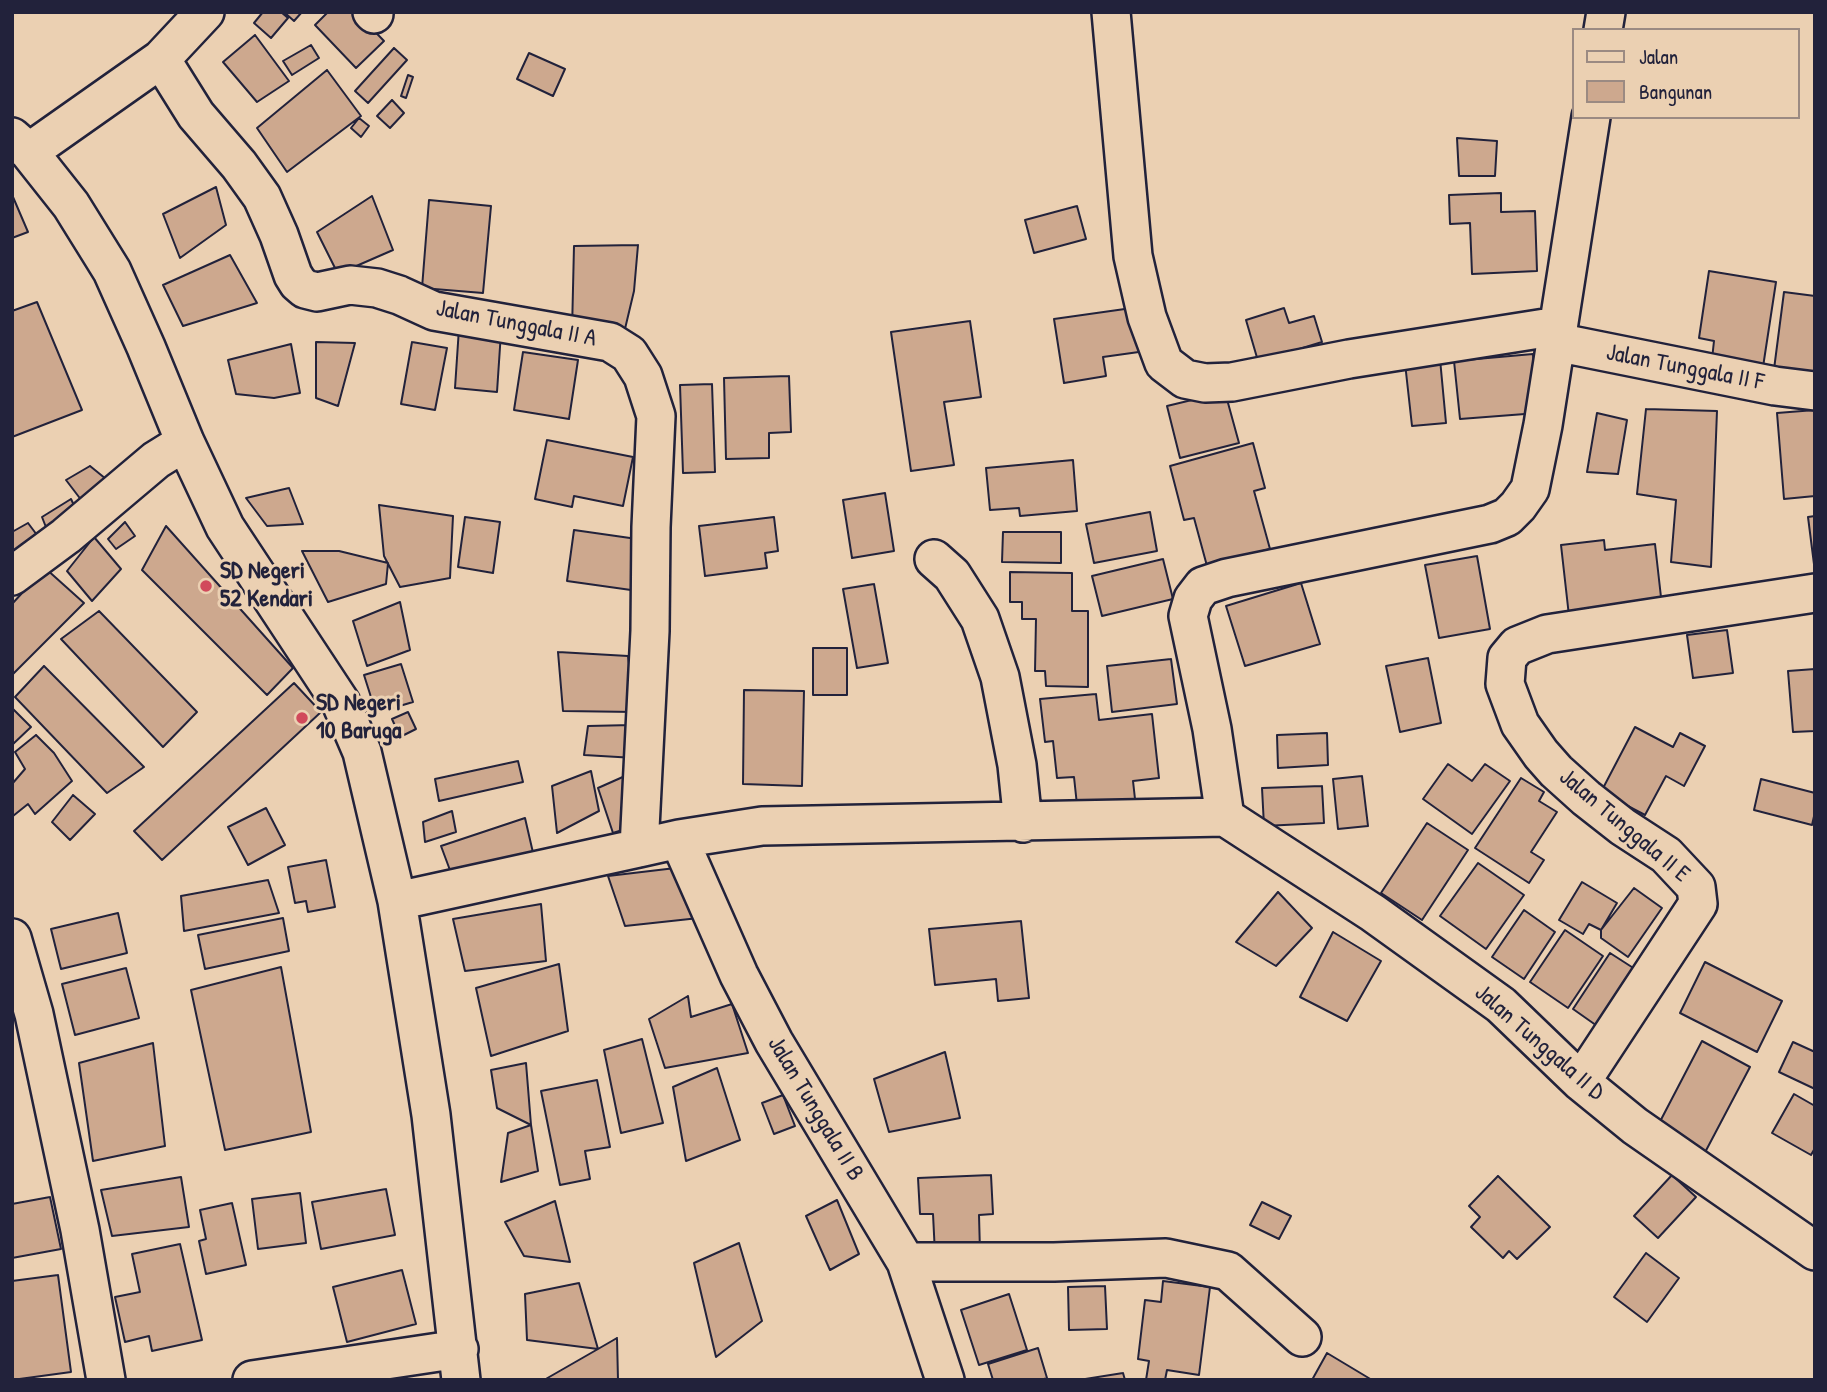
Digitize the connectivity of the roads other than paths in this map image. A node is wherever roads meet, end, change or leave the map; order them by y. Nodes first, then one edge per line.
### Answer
1 (205, 12) edge
2 (1111, 12) edge
3 (161, 59) junction
4 (1591, 119) edge
5 (21, 145) edge
6 (1557, 334) junction
7 (1815, 391) edge
8 (185, 442) junction
9 (934, 559) dead end
10 (12, 576) edge
11 (1815, 593) edge
12 (1225, 817) junction
13 (1023, 823) junction
14 (679, 839) junction
15 (639, 848) junction
16 (397, 901) junction
17 (12, 938) edge
18 (1581, 1082) junction
19 (1815, 1251) edge
20 (906, 1262) junction
21 (1301, 1337) dead end
22 (460, 1364) edge
23 (106, 1380) edge
24 (252, 1380) edge
25 (945, 1380) edge

1 - 3 street
2 - 6 street
3 - 5 street
3 - 15 street, Jalan Tunggala II A
4 - 6 street
5 - 8 street
6 - 7 street, Jalan Tunggala II F
6 - 12 street
8 - 10 street
8 - 16 street
9 - 13 street
11 - 18 street, Jalan Tunggala II E
12 - 13 street
12 - 18 street, Jalan Tunggala II D
13 - 14 street
14 - 15 street
14 - 20 street, Jalan Tunggala II B
15 - 16 street
16 - 22 street
17 - 23 street
18 - 19 street, Jalan Tunggala II D
20 - 21 street
20 - 25 street, Jalan Tunggala II B
22 - 24 street

